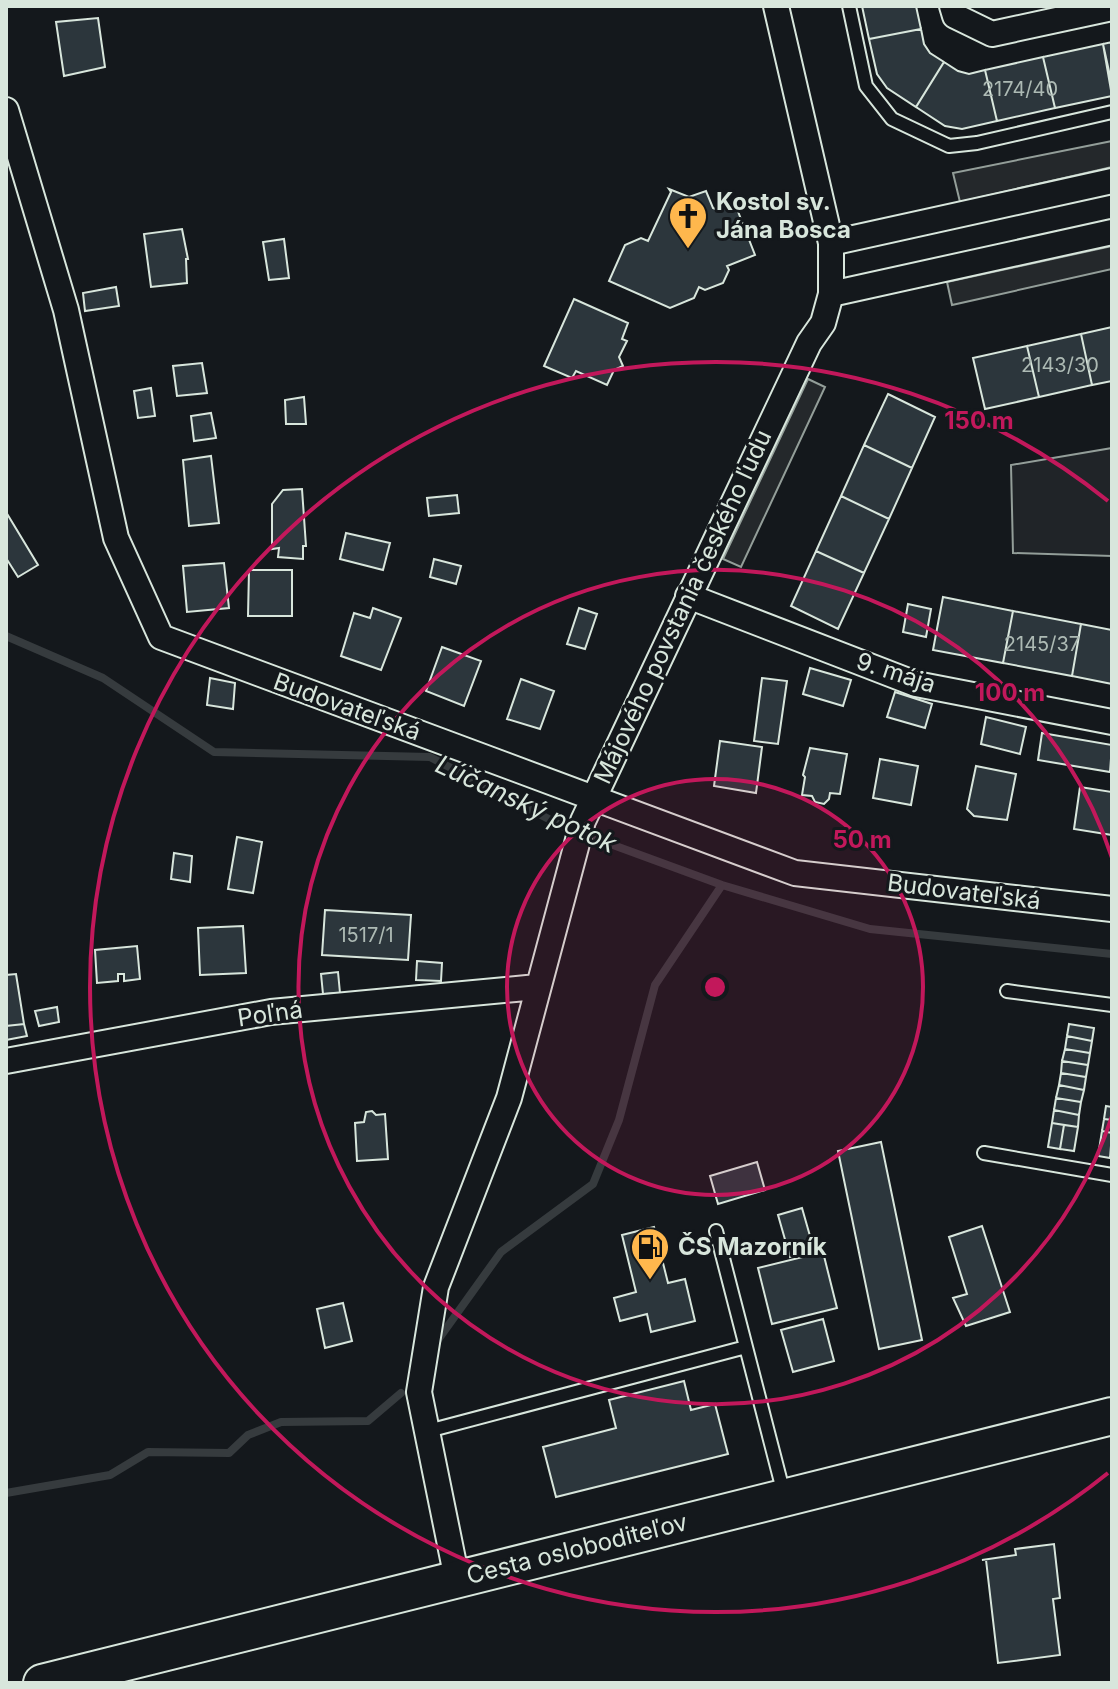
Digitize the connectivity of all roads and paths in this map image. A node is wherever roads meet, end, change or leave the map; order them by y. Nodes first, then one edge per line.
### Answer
1 (776, 6) edge
2 (849, 6) edge
3 (952, 6) edge
4 (1112, 8) edge
5 (6, 110) edge
6 (1112, 112) edge
7 (1112, 181) edge
8 (1112, 232) edge
9 (831, 243) junction
10 (831, 294) junction
11 (688, 596) junction
12 (1112, 722) edge
13 (588, 810) junction
14 (1112, 909) edge
15 (537, 987) junction
16 (1007, 991) dead end
17 (1112, 1005) edge
18 (6, 1061) edge
19 (984, 1153) dead end
20 (1112, 1175) edge
21 (716, 1231) dead end
22 (746, 1347) junction
23 (1112, 1416) edge
24 (428, 1431) junction
25 (785, 1498) junction
26 (457, 1579) junction
27 (42, 1683) edge

1 - 9 street, Májového povstania českého ľudu
2 - 6 lane
3 - 4 street
5 - 13 street, Budovateľská
7 - 9 street
8 - 10 street
9 - 10 street, Májového povstania českého ľudu
10 - 11 street, Májového povstania českého ľudu
11 - 12 street, 9. mája
11 - 13 street, Májového povstania českého ľudu
13 - 14 street, Budovateľská
13 - 15 street, Májového povstania českého ľudu
15 - 18 street, Poľná
15 - 24 street, Májového povstania českého ľudu
16 - 17 lane
19 - 20 lane
21 - 22 lane
22 - 24 lane
22 - 25 lane
23 - 25 main road, Cesta osloboditeľov
24 - 26 street, Májového povstania českého ľudu
25 - 26 main road, Cesta osloboditeľov
26 - 27 main road, Cesta osloboditeľov

